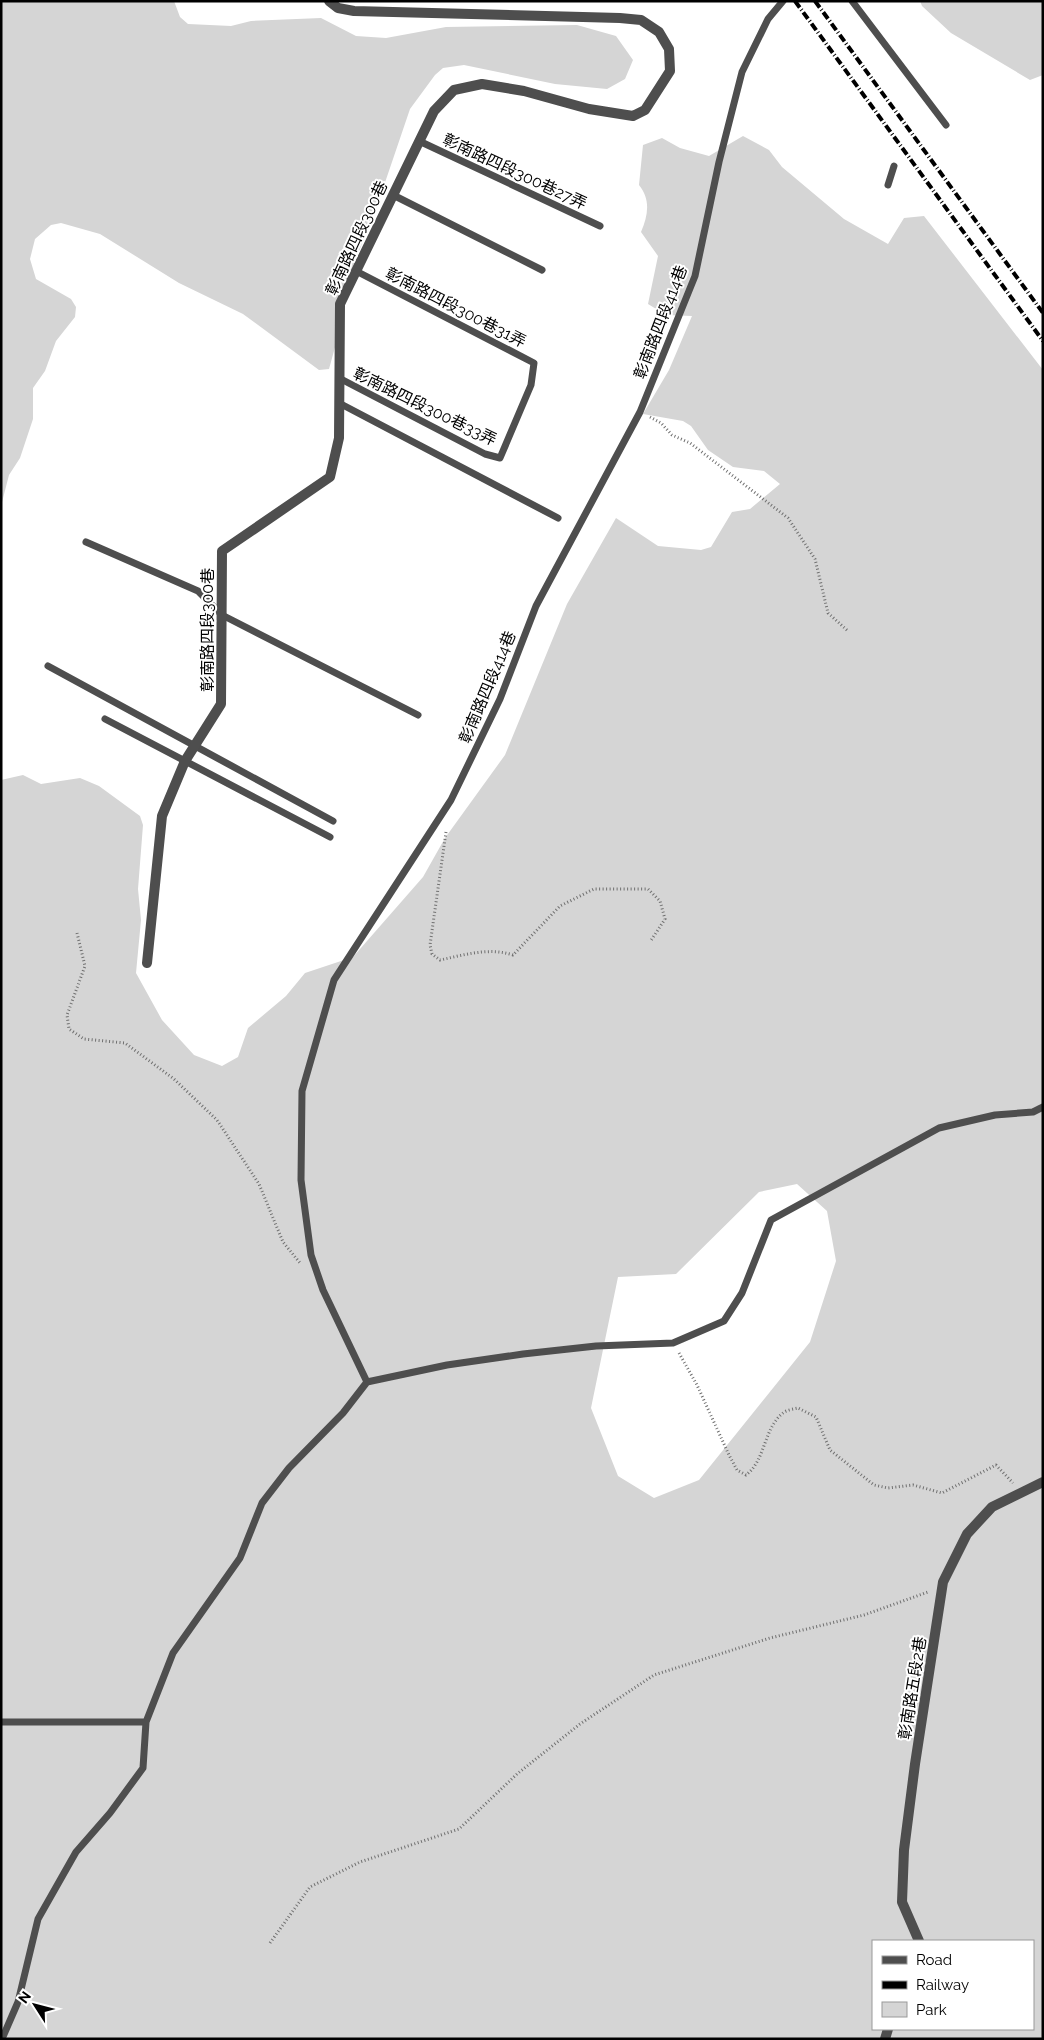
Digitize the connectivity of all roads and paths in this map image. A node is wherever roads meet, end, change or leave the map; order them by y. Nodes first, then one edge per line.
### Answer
1 (329, 1) edge
2 (783, 1) edge
3 (852, 1) edge
4 (946, 125) dead end
5 (420, 141) junction
6 (894, 166) dead end
7 (888, 185) dead end
8 (393, 195) junction
9 (600, 226) dead end
10 (542, 270) dead end
11 (356, 271) junction
12 (339, 378) junction
13 (339, 403) junction
14 (640, 412) junction
15 (500, 458) joint
16 (558, 518) dead end
17 (86, 542) dead end
18 (222, 615) junction
19 (848, 631) dead end
20 (48, 666) dead end
21 (418, 715) dead end
22 (105, 719) dead end
23 (194, 745) junction
24 (185, 761) junction
25 (333, 821) dead end
26 (446, 828) dead end
27 (330, 838) dead end
28 (77, 933) dead end
29 (650, 942) dead end
30 (147, 963) dead end
31 (1043, 1108) edge
32 (306, 1270) dead end
33 (673, 1343) junction
34 (367, 1382) junction
35 (1043, 1482) edge
36 (1022, 1493) junction
37 (943, 1582) junction
38 (1, 1722) edge
39 (146, 1722) junction
40 (919, 1940) edge
41 (270, 1943) dead end
42 (2, 2039) edge

1 - 5 street, 彰南路四段300巷
2 - 14 lane, 彰南路四段414巷
3 - 4 lane
5 - 8 street, 彰南路四段300巷
5 - 9 lane, 彰南路四段300巷27弄
6 - 7 lane
8 - 10 lane
8 - 11 street, 彰南路四段300巷
11 - 12 street, 彰南路四段300巷
11 - 15 lane, 彰南路四段300巷31弄
12 - 13 street, 彰南路四段300巷
12 - 15 lane, 彰南路四段300巷33弄
13 - 16 lane
13 - 18 street, 彰南路四段300巷
14 - 19 path
14 - 34 lane, 彰南路四段414巷
17 - 18 lane
18 - 21 lane
18 - 23 street, 彰南路四段300巷
20 - 23 lane
22 - 24 lane
23 - 24 street, 彰南路四段300巷
23 - 25 lane
24 - 27 lane
24 - 30 street, 彰南路四段300巷
26 - 29 path
28 - 32 path
31 - 33 lane
33 - 34 lane
33 - 36 path
34 - 39 lane
35 - 36 street, 彰南路五段2巷
36 - 37 street, 彰南路五段2巷
37 - 40 street, 彰南路五段2巷
37 - 41 path
38 - 39 lane
39 - 42 lane

